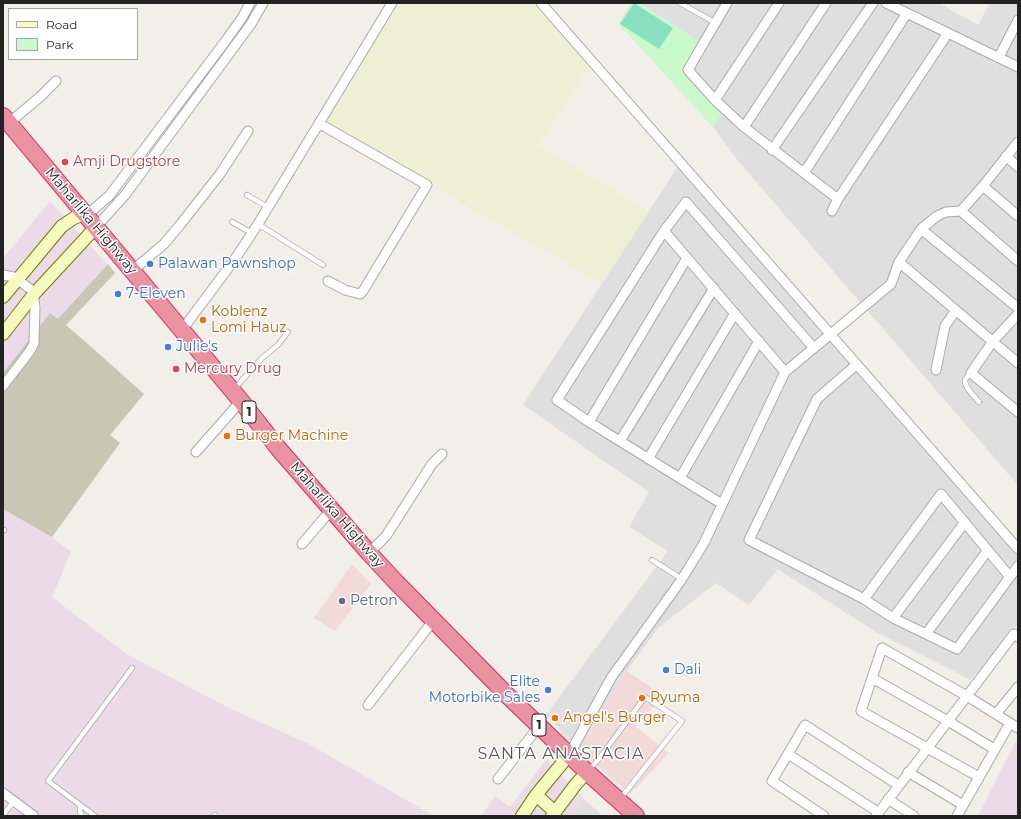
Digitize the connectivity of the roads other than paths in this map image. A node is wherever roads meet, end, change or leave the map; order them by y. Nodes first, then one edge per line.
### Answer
1 (250, 3) edge
2 (263, 3) edge
3 (392, 3) edge
4 (541, 3) edge
5 (680, 3) edge
6 (727, 3) edge
7 (779, 3) edge
8 (826, 3) edge
9 (873, 3) edge
10 (886, 3) edge
11 (907, 13) junction
12 (1018, 20) edge
13 (714, 22) junction
14 (948, 33) junction
15 (999, 57) junction
16 (1018, 67) edge
17 (56, 81) dead end
18 (715, 100) junction
19 (6, 119) edge
20 (320, 124) junction
21 (744, 127) junction
22 (248, 131) dead end
23 (1018, 142) edge
24 (772, 150) junction
25 (1006, 156) junction
26 (1018, 167) edge
27 (804, 173) junction
28 (983, 186) junction
29 (247, 195) dead end
30 (838, 199) junction
31 (268, 208) junction
32 (832, 211) dead end
33 (961, 211) junction
34 (85, 214) junction
35 (1018, 216) edge
36 (232, 222) dead end
37 (258, 224) junction
38 (96, 227) junction
39 (921, 229) junction
40 (664, 231) junction
41 (252, 233) junction
42 (687, 258) junction
43 (1018, 261) edge
44 (898, 262) junction
45 (323, 265) dead end
46 (132, 271) junction
47 (3, 275) edge
48 (17, 279) junction
49 (328, 281) dead end
50 (714, 288) junction
51 (34, 294) junction
52 (3, 297) edge
53 (1018, 308) edge
54 (956, 310) junction
55 (735, 313) junction
56 (1018, 314) edge
57 (182, 330) junction
58 (288, 332) dead end
59 (3, 334) edge
60 (830, 334) junction
61 (759, 341) junction
62 (993, 341) junction
63 (813, 347) junction
64 (1018, 363) edge
65 (856, 365) junction
66 (936, 370) dead end
67 (785, 372) junction
68 (971, 372) junction
69 (3, 386) edge
70 (237, 396) junction
71 (979, 402) dead end
72 (1018, 412) edge
73 (589, 422) junction
74 (620, 441) junction
75 (196, 452) dead end
76 (442, 454) dead end
77 (648, 459) junction
78 (680, 478) junction
79 (722, 504) junction
80 (331, 510) junction
81 (965, 522) junction
82 (302, 544) dead end
83 (1018, 549) edge
84 (988, 550) junction
85 (369, 553) junction
86 (652, 560) dead end
87 (1018, 566) edge
88 (1010, 577) junction
89 (682, 579) junction
90 (864, 599) junction
91 (893, 618) junction
92 (433, 621) junction
93 (926, 634) junction
94 (1018, 637) edge
95 (132, 668) dead end
96 (872, 678) junction
97 (1018, 687) edge
98 (966, 696) junction
99 (368, 705) dead end
100 (996, 714) junction
101 (948, 721) junction
102 (1014, 725) edge
103 (539, 726) junction
104 (927, 747) junction
105 (994, 750) junction
106 (788, 754) junction
107 (569, 755) junction
108 (587, 772) junction
109 (908, 772) junction
110 (979, 777) junction
111 (498, 779) dead end
112 (898, 785) junction
113 (3, 793) edge
114 (536, 795) junction
115 (888, 799) junction
116 (619, 800) junction
117 (14, 801) junction
118 (80, 805) junction
119 (963, 805) junction
120 (554, 814) edge
121 (877, 814) edge
122 (3, 815) edge
123 (34, 816) edge
124 (82, 816) edge
125 (95, 816) edge
126 (522, 816) edge
127 (636, 816) edge
128 (824, 816) edge
129 (914, 816) edge
130 (957, 816) edge

1 - 34 street
2 - 38 street
3 - 20 street
4 - 60 street
5 - 13 lane
6 - 13 street
7 - 18 street
8 - 21 street
9 - 24 street
10 - 11 street
11 - 14 street
11 - 27 street
12 - 15 street
13 - 18 street
14 - 15 street
14 - 30 street
15 - 16 street
17 - 19 street
18 - 21 street
19 - 34 highway, Maharlika Highway / 1
20 - 31 street
20 - 49 street
21 - 24 street
22 - 46 street
23 - 25 street
24 - 27 street
25 - 26 street
25 - 28 street
27 - 30 street
28 - 33 street
28 - 35 street
29 - 31 lane
30 - 32 street
31 - 37 street
33 - 39 street
33 - 43 street
34 - 38 highway, Maharlika Highway / 1
34 - 48 street
36 - 41 lane
37 - 41 street
37 - 45 lane
38 - 46 highway, Maharlika Highway / 1
38 - 51 street
39 - 44 street
39 - 53 street
40 - 42 street
40 - 63 street
40 - 73 street
41 - 57 street
42 - 50 street
42 - 73 street
44 - 54 street
44 - 60 street
46 - 57 highway, Maharlika Highway / 1
47 - 48 street
48 - 51 street
48 - 52 street
50 - 55 street
50 - 74 street
51 - 59 street
51 - 69 street
54 - 62 street
54 - 66 street
55 - 61 street
55 - 77 street
56 - 62 street
57 - 70 highway, Maharlika Highway / 1
58 - 70 lane
60 - 63 street
60 - 65 street
61 - 67 street
61 - 78 street
62 - 64 street
62 - 68 street
63 - 67 street
65 - 83 street
65 - 90 street
67 - 79 street
68 - 71 lane
68 - 72 street
70 - 75 street
70 - 80 highway, Maharlika Highway / 1
73 - 74 street
74 - 77 street
76 - 85 street
77 - 78 street
78 - 79 street
79 - 89 street
80 - 82 street
80 - 85 highway, Maharlika Highway / 1
81 - 84 street
81 - 90 street
81 - 91 street
84 - 88 street
84 - 93 street
85 - 92 highway, Maharlika Highway / 1
86 - 89 lane
87 - 88 street
88 - 93 street
89 - 107 street
90 - 91 street
91 - 93 street
92 - 99 street
92 - 103 highway, Maharlika Highway / 1
94 - 98 street
95 - 118 lane
96 - 98 street
96 - 101 street
96 - 104 street
97 - 100 street
98 - 100 street
98 - 101 street
100 - 102 street
101 - 104 street
101 - 105 street
102 - 105 street
103 - 107 highway, Maharlika Highway / 1
103 - 111 street
104 - 109 street
104 - 110 street
105 - 110 street
106 - 112 street
106 - 121 street
106 - 128 street
107 - 108 highway, Maharlika Highway / 1
107 - 114 street
108 - 116 highway, Maharlika Highway / 1
108 - 116 lane
108 - 120 street
109 - 112 street
109 - 119 street
110 - 119 street
112 - 115 street
113 - 117 street
114 - 120 street
114 - 126 street
115 - 121 street
115 - 129 street
116 - 127 highway, Maharlika Highway / 1
117 - 122 lane
117 - 123 street
118 - 124 lane
118 - 125 lane
119 - 130 street

